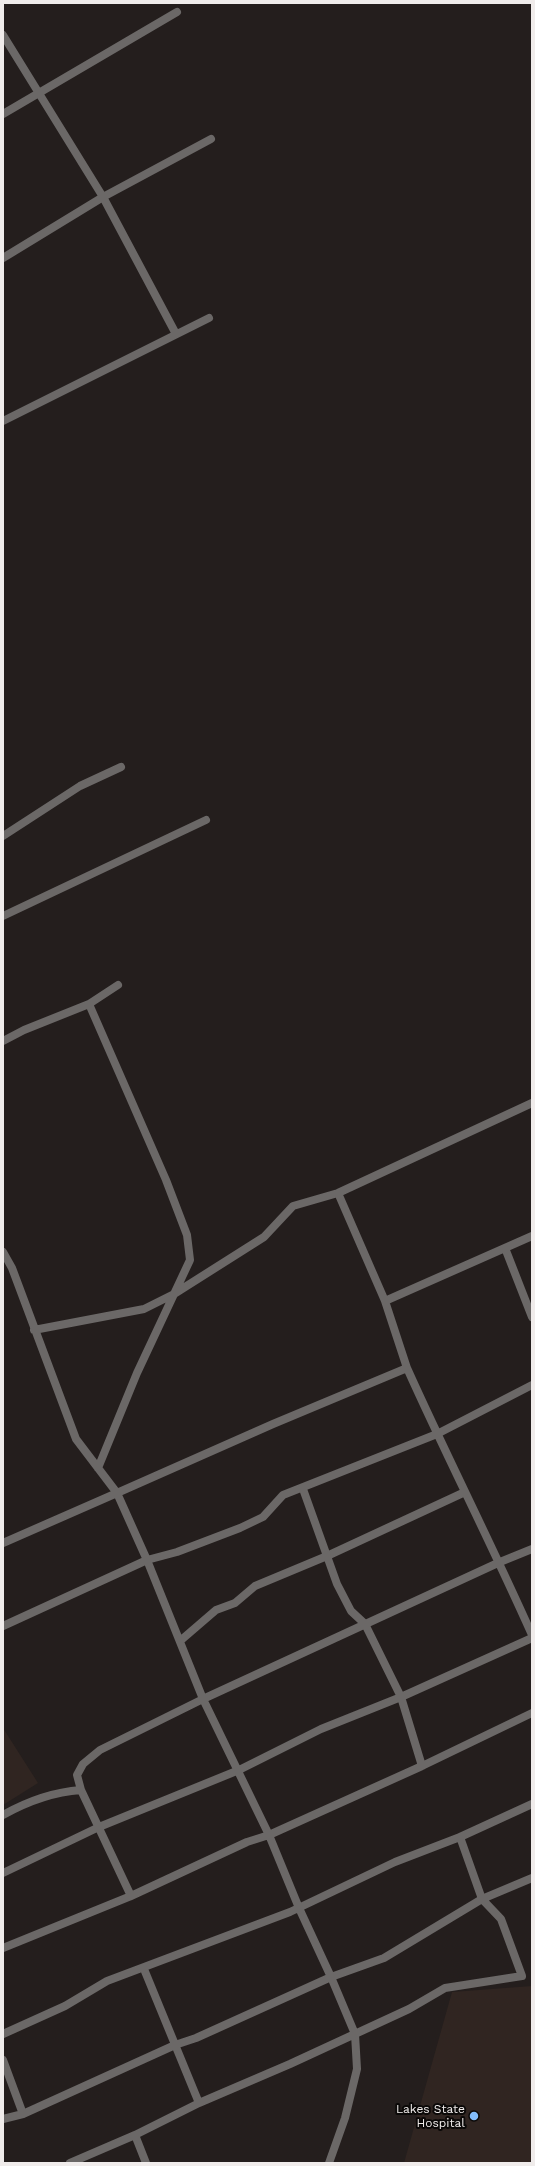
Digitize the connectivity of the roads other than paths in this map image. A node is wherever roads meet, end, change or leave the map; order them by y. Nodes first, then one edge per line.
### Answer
1 (177, 12) dead end
2 (3, 35) edge
3 (37, 93) junction
4 (3, 114) edge
5 (211, 139) dead end
6 (103, 197) junction
7 (3, 258) edge
8 (209, 318) dead end
9 (176, 334) junction
10 (3, 421) edge
11 (121, 767) dead end
12 (206, 820) dead end
13 (3, 836) edge
14 (3, 916) edge
15 (118, 985) dead end
16 (90, 1004) junction
17 (3, 1041) edge
18 (532, 1103) edge
19 (338, 1193) junction
20 (532, 1236) edge
21 (505, 1248) junction
22 (3, 1252) edge
23 (12, 1268) junction
24 (3, 1272) edge
25 (174, 1294) junction
26 (385, 1301) junction
27 (532, 1317) edge
28 (34, 1330) junction
29 (407, 1368) junction
30 (532, 1385) edge
31 (437, 1434) junction
32 (98, 1468) junction
33 (303, 1488) junction
34 (465, 1492) junction
35 (117, 1493) junction
36 (3, 1543) edge
37 (532, 1549) edge
38 (327, 1556) junction
39 (147, 1560) junction
40 (500, 1562) junction
41 (365, 1624) junction
42 (3, 1626) edge
43 (532, 1635) edge
44 (532, 1638) edge
45 (180, 1641) junction
46 (401, 1697) junction
47 (203, 1699) junction
48 (532, 1713) edge
49 (422, 1766) junction
50 (239, 1770) junction
51 (81, 1790) junction
52 (532, 1804) edge
53 (3, 1816) edge
54 (99, 1827) junction
55 (269, 1835) junction
56 (460, 1837) junction
57 (3, 1873) edge
58 (532, 1878) edge
59 (131, 1896) junction
60 (482, 1899) junction
61 (299, 1908) junction
62 (3, 1948) edge
63 (144, 1969) junction
64 (331, 1977) junction
65 (3, 2034) edge
66 (355, 2034) junction
67 (175, 2045) junction
68 (3, 2060) edge
69 (198, 2104) junction
70 (23, 2114) junction
71 (3, 2119) edge
72 (136, 2135) junction
73 (70, 2163) edge
74 (146, 2163) edge
75 (329, 2163) edge

1 - 3 street
2 - 3 street
3 - 4 street
3 - 6 street
5 - 6 street
6 - 7 street
6 - 9 street
8 - 9 street
9 - 10 street
11 - 13 street
12 - 14 street
15 - 16 street
16 - 17 street
16 - 25 street
18 - 19 street
19 - 25 street
19 - 26 street
20 - 21 street
21 - 26 street
21 - 27 street
22 - 23 street
23 - 24 street
23 - 28 street
25 - 28 street
25 - 32 street
26 - 29 street
28 - 32 street
29 - 31 street
29 - 35 street
30 - 31 street
31 - 33 street
31 - 34 street
32 - 35 street
33 - 38 street
33 - 39 street
34 - 38 street
34 - 40 street
35 - 36 street
35 - 39 street
37 - 40 street
38 - 41 street
38 - 45 street
39 - 42 street
39 - 45 street
40 - 41 street
40 - 43 street
41 - 46 street
41 - 47 street
44 - 46 street
45 - 47 street
46 - 49 street
46 - 50 street
47 - 50 street
47 - 51 street
48 - 49 street
49 - 55 street
50 - 54 street
50 - 55 street
51 - 53 street
51 - 54 street
52 - 56 street
54 - 57 street
54 - 59 street
55 - 59 street
55 - 61 street
56 - 60 street
56 - 61 street
58 - 60 street
59 - 62 street
60 - 64 street
60 - 66 street
61 - 63 street
61 - 64 street
63 - 65 street
63 - 67 street
64 - 66 street
64 - 67 street
66 - 69 street
66 - 75 street
67 - 69 street
67 - 70 street
68 - 70 street
69 - 72 street
70 - 71 street
72 - 73 street
72 - 74 street

